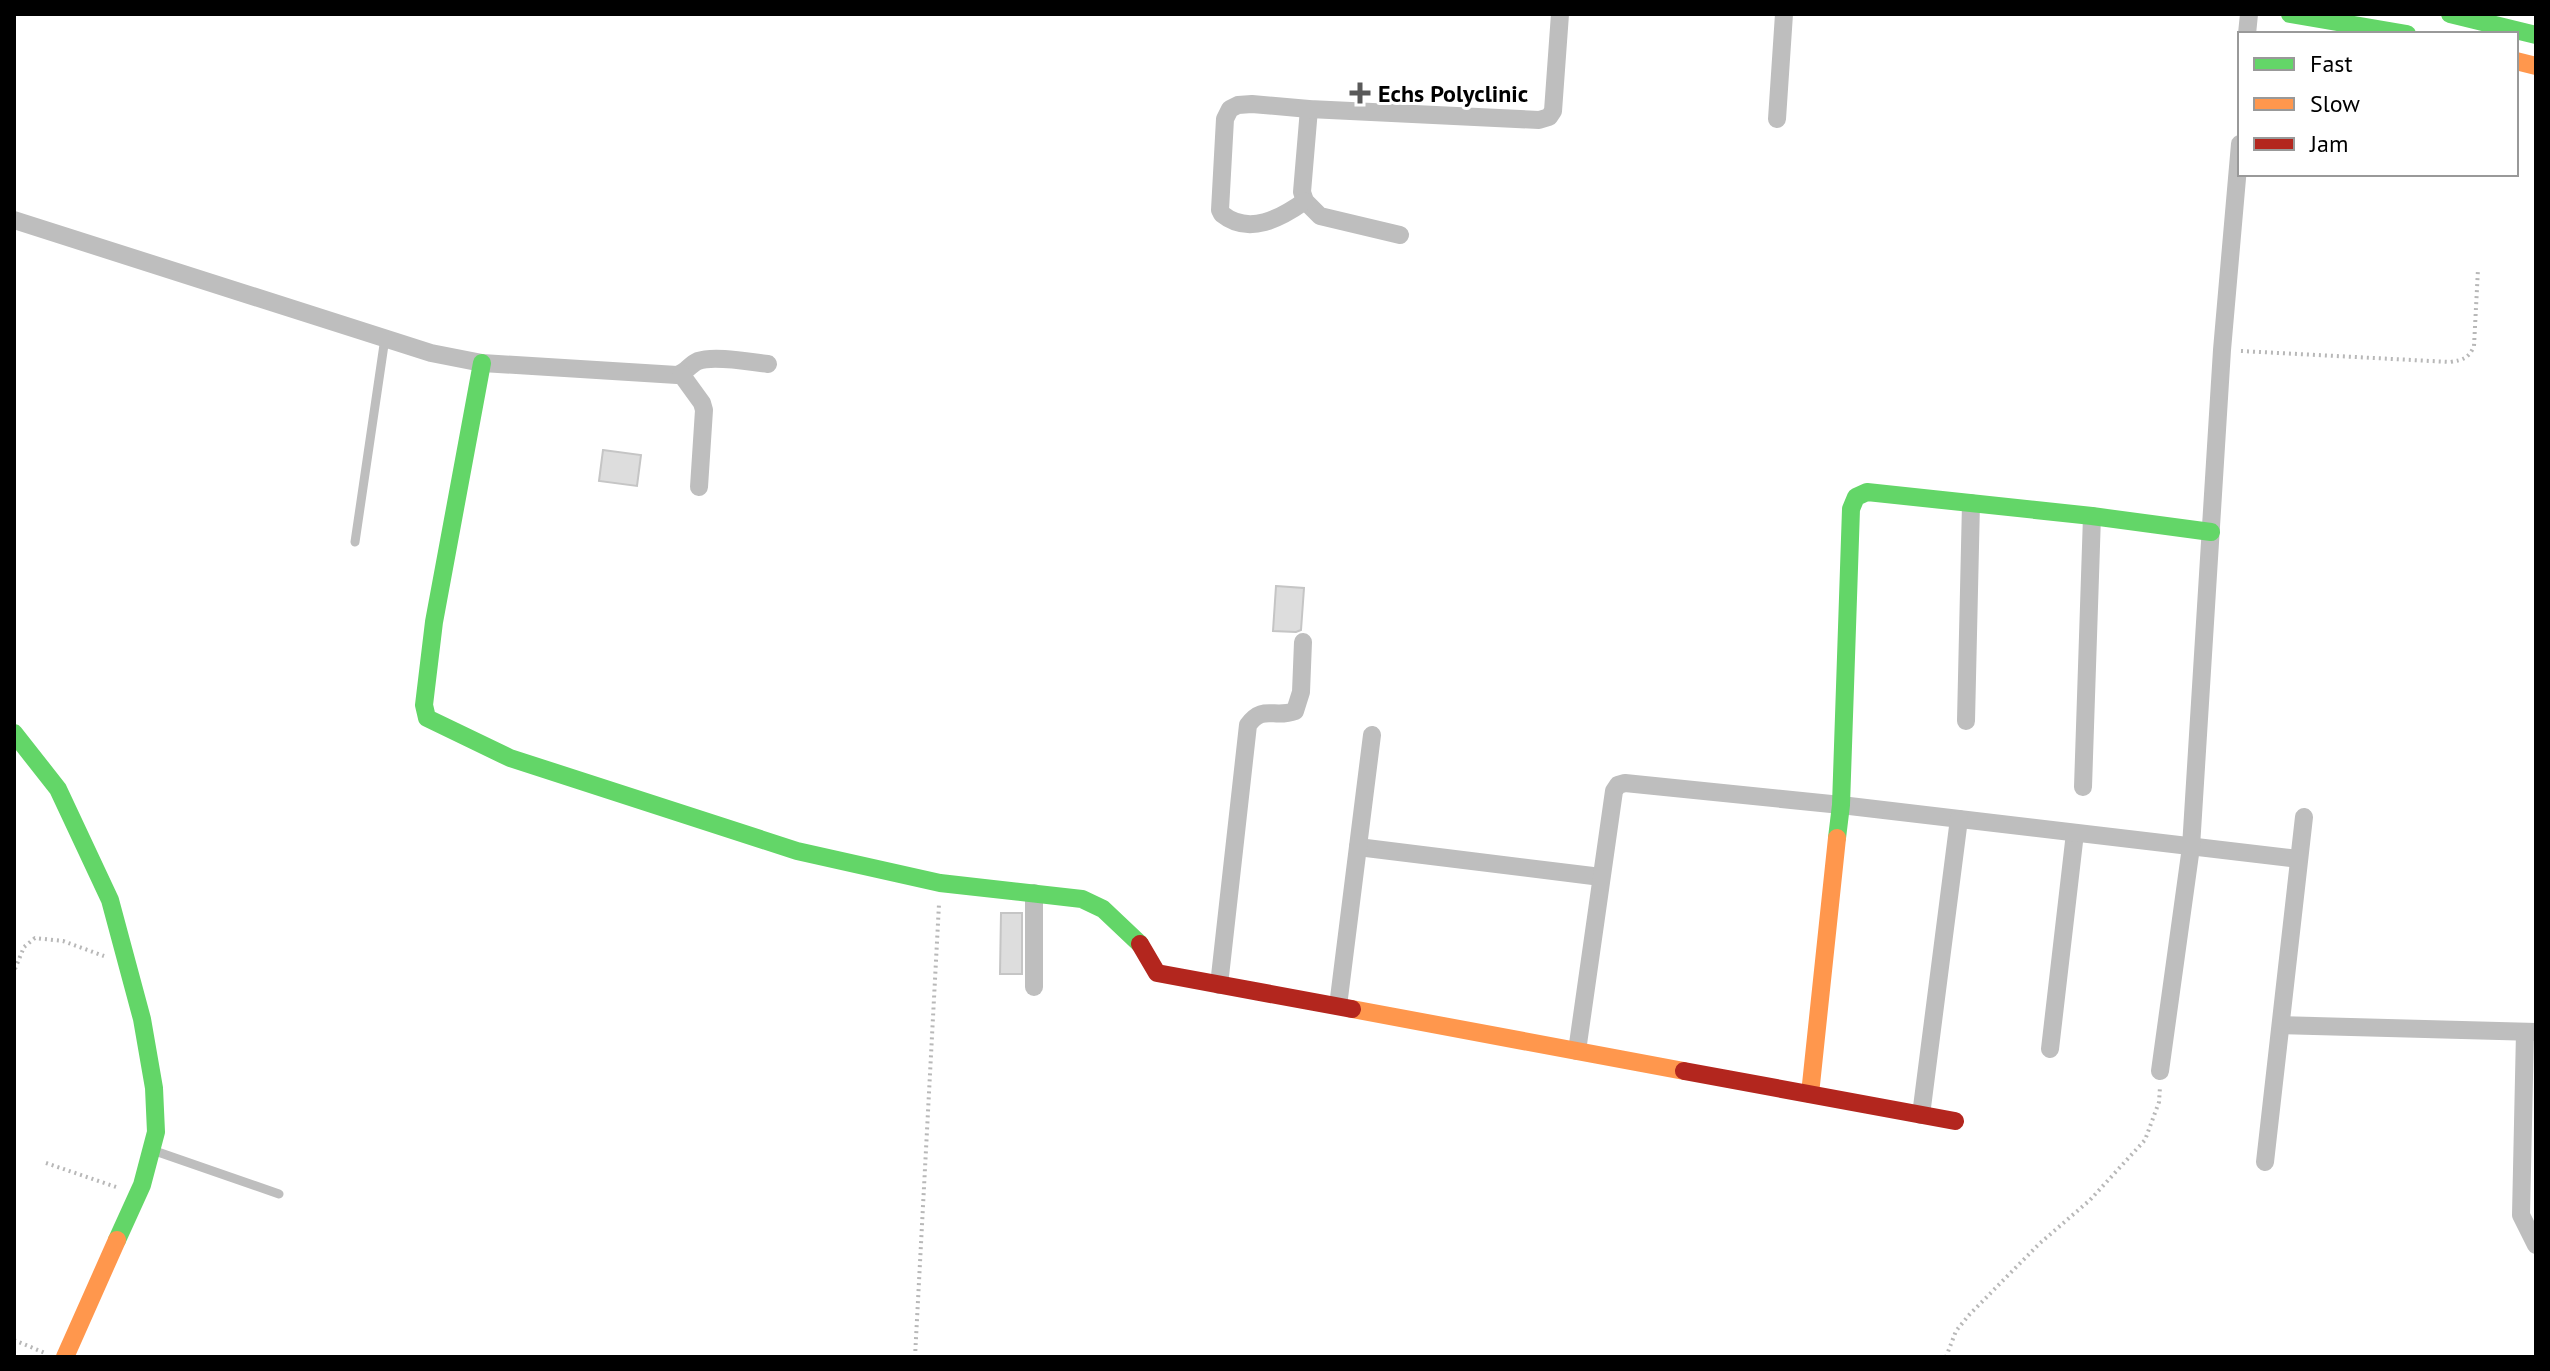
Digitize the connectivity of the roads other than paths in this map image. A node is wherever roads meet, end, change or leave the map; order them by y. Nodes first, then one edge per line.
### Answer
1 (1560, 14) edge
2 (1784, 14) edge
3 (2290, 14) edge
4 (2450, 14) edge
5 (2498, 24) edge
6 (2397, 32) edge
7 (2536, 35) edge
8 (1309, 109) junction
9 (1777, 119) dead end
10 (2238, 167) edge
11 (1305, 201) junction
12 (14, 220) edge
13 (1400, 235) dead end
14 (385, 338) junction
15 (482, 363) junction
16 (768, 364) dead end
17 (681, 374) junction
18 (699, 487) dead end
19 (1971, 503) junction
20 (2092, 516) junction
21 (2211, 532) junction
22 (355, 542) dead end
23 (1303, 642) dead end
24 (1966, 721) dead end
25 (14, 733) edge
26 (1372, 735) dead end
27 (2083, 787) dead end
28 (1841, 805) junction
29 (2304, 817) dead end
30 (1959, 819) junction
31 (2075, 833) junction
32 (1358, 847) junction
33 (2191, 847) junction
34 (2299, 859) junction
35 (1601, 877) junction
36 (1034, 893) junction
37 (1219, 985) junction
38 (1034, 987) dead end
39 (1338, 1006) junction
40 (2281, 1025) junction
41 (2530, 1032) edge
42 (2050, 1049) dead end
43 (1577, 1051) junction
44 (2160, 1071) road end
45 (1810, 1094) junction
46 (1921, 1115) junction
47 (1955, 1121) dead end
48 (151, 1150) junction
49 (2265, 1162) dead end
50 (279, 1194) dead end
51 (2536, 1245) edge
52 (65, 1357) edge

1 - 8 street
2 - 9 street
3 - 6 main road
4 - 5 main road
5 - 7 main road
8 - 11 street
8 - 11 street
10 - 21 street
11 - 13 street
12 - 14 street
14 - 15 street
14 - 22 lane
15 - 17 street
15 - 36 main road
16 - 17 street
17 - 18 street
19 - 20 main road
19 - 24 street
19 - 28 main road
20 - 21 main road
20 - 27 street
21 - 33 street
23 - 37 street
25 - 48 main road
26 - 32 street
28 - 30 street
28 - 35 street
28 - 45 main road
29 - 34 street
30 - 31 street
30 - 46 street
31 - 33 street
31 - 42 street
32 - 35 street
32 - 39 street
33 - 34 street
33 - 44 street
34 - 40 street
35 - 43 street
36 - 37 main road
36 - 38 street
37 - 39 main road
39 - 43 main road
40 - 41 street
40 - 49 street
41 - 51 street
43 - 45 main road
45 - 46 main road
46 - 47 main road
48 - 50 lane
48 - 52 main road

